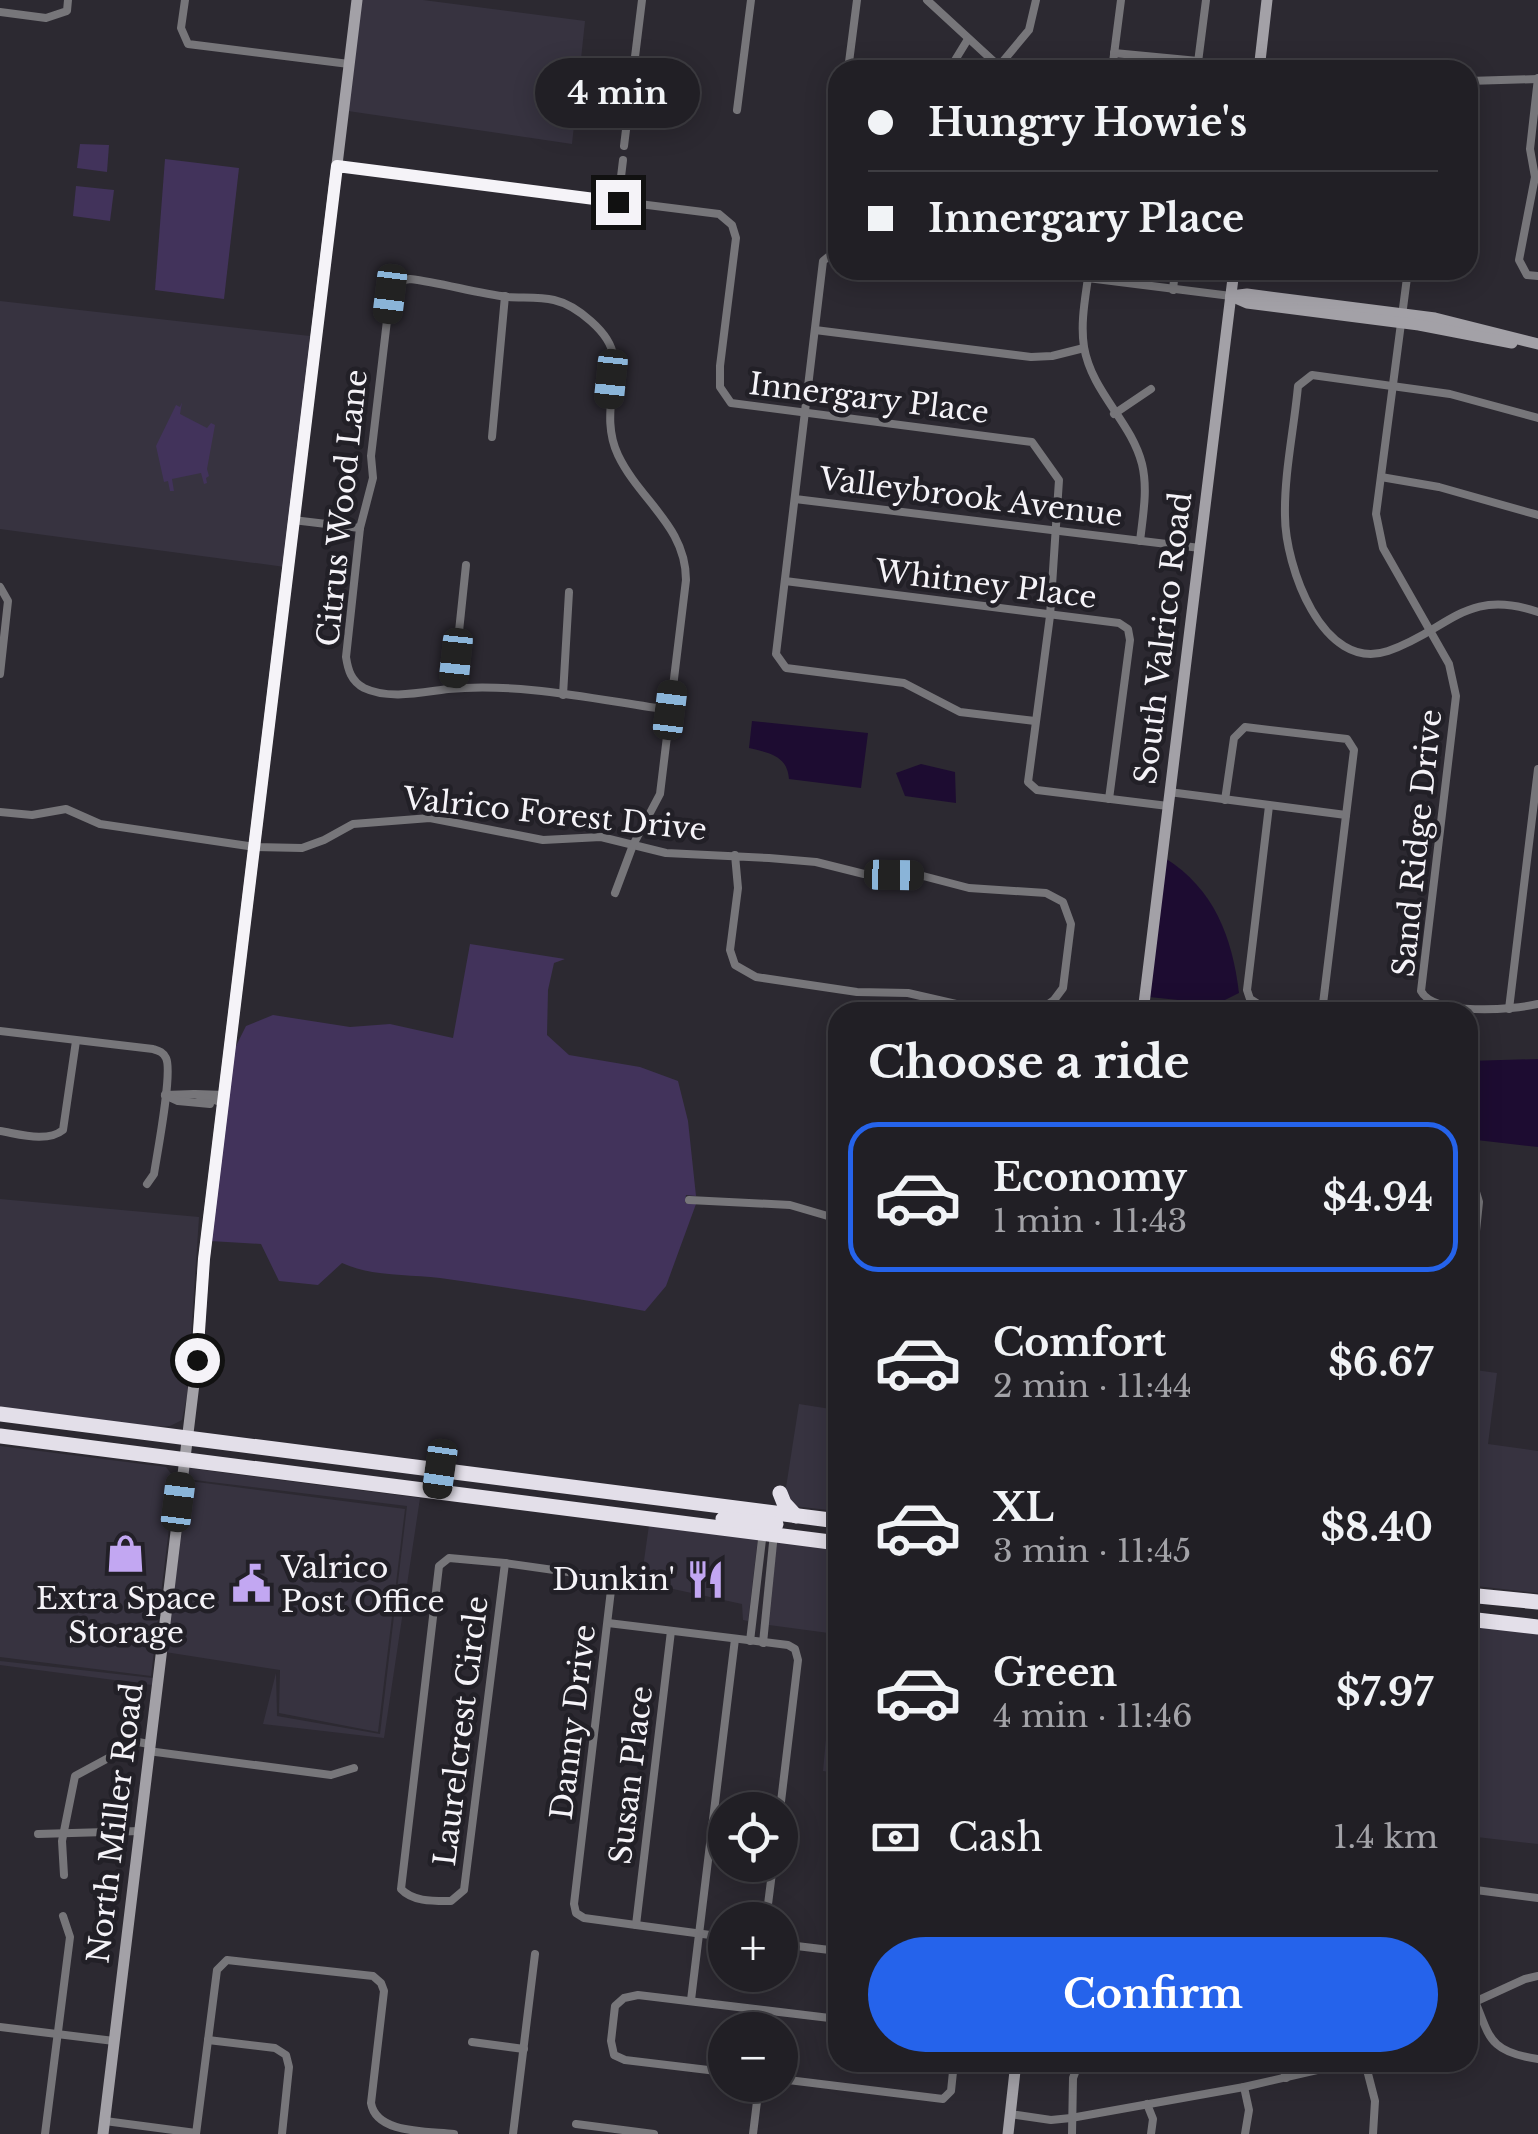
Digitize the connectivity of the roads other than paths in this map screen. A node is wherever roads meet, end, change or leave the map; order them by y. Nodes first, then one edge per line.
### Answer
1 (68, 0) edge
2 (185, 0) edge
3 (357, 0) edge
4 (642, 0) edge
5 (751, 0) edge
6 (857, 0) edge
7 (1036, 0) edge
8 (1121, 0) edge
9 (1206, 0) edge
10 (1267, 0) edge
11 (931, 1) edge
12 (0, 12) edge
13 (968, 39) junction
14 (1114, 53) junction
15 (849, 60) edge
16 (955, 60) edge
17 (992, 60) edge
18 (1007, 60) edge
19 (1113, 60) edge
20 (1163, 60) edge
21 (1199, 60) edge
22 (1259, 60) edge
23 (349, 64) junction
24 (1538, 78) edge
25 (1478, 81) edge
26 (737, 110) dead end
27 (624, 146) dead end
28 (623, 160) dead end
29 (337, 166) junction
30 (1537, 177) edge
31 (618, 202) junction
32 (828, 257) edge
33 (1538, 276) edge
34 (1087, 280) edge
35 (1120, 280) edge
36 (1174, 280) edge
37 (1233, 280) edge
38 (1407, 280) edge
39 (1172, 290) junction
40 (505, 296) junction
41 (1231, 296) junction
42 (1401, 318) junction
43 (815, 330) junction
44 (1538, 346) edge
45 (1084, 348) junction
46 (1392, 386) junction
47 (1150, 389) dead end
48 (805, 413) junction
49 (1114, 414) junction
50 (1538, 418) edge
51 (492, 437) dead end
52 (1381, 477) junction
53 (796, 498) junction
54 (1538, 515) edge
55 (294, 520) junction
56 (360, 528) junction
57 (1056, 531) junction
58 (1140, 541) junction
59 (1200, 548) junction
60 (466, 566) dead end
61 (785, 581) junction
62 (0, 587) edge
63 (569, 592) dead end
64 (1538, 612) edge
65 (1050, 616) junction
66 (1430, 628) junction
67 (0, 674) edge
68 (453, 688) junction
69 (563, 695) junction
70 (670, 710) junction
71 (1035, 721) junction
72 (1538, 769) edge
73 (1169, 792) junction
74 (1110, 800) junction
75 (1226, 800) junction
76 (1168, 806) junction
77 (1270, 806) junction
78 (0, 812) edge
79 (1346, 815) junction
80 (632, 845) junction
81 (256, 846) junction
82 (735, 855) junction
83 (615, 893) dead end
84 (947, 1002) edge
85 (1052, 1002) edge
86 (1144, 1002) edge
87 (1255, 1002) edge
88 (1324, 1002) edge
89 (1433, 1002) edge
90 (1538, 1004) edge
91 (1478, 1007) edge
92 (1510, 1009) junction
93 (0, 1031) edge
94 (76, 1040) junction
95 (165, 1095) junction
96 (225, 1099) junction
97 (0, 1131) edge
98 (148, 1184) dead end
99 (689, 1200) dead end
100 (828, 1216) edge
101 (0, 1414) edge
102 (0, 1436) edge
103 (188, 1437) junction
104 (184, 1459) junction
105 (440, 1469) junction
106 (437, 1491) junction
107 (780, 1492) dead end
108 (796, 1516) junction
109 (828, 1520) edge
110 (770, 1524) junction
111 (828, 1540) edge
112 (505, 1564) junction
113 (1478, 1596) edge
114 (1494, 1598) junction
115 (1478, 1602) edge
116 (1538, 1602) edge
117 (1478, 1620) edge
118 (608, 1623) junction
119 (1538, 1627) edge
120 (671, 1631) junction
121 (735, 1639) junction
122 (750, 1641) junction
123 (763, 1642) junction
124 (148, 1747) junction
125 (354, 1768) dead end
126 (782, 1792) edge
127 (140, 1831) junction
128 (38, 1834) dead end
129 (64, 1834) junction
130 (64, 1875) dead end
131 (1478, 1890) edge
132 (1538, 1898) edge
133 (63, 1916) dead end
134 (636, 1925) junction
135 (699, 1934) junction
136 (708, 1935) edge
137 (798, 1946) edge
138 (828, 1950) edge
139 (535, 1954) dead end
140 (1538, 1976) edge
141 (691, 2000) junction
142 (1478, 2000) edge
143 (1478, 2016) edge
144 (828, 2018) edge
145 (0, 2027) edge
146 (58, 2034) junction
147 (208, 2040) junction
148 (114, 2041) junction
149 (472, 2042) dead end
150 (524, 2048) junction
151 (1538, 2059) edge
152 (708, 2070) edge
153 (953, 2072) edge
154 (1015, 2072) edge
155 (1076, 2072) edge
156 (1284, 2072) edge
157 (1311, 2072) edge
158 (1368, 2072) edge
159 (1286, 2078) junction
160 (798, 2081) edge
161 (1244, 2087) junction
162 (758, 2102) edge
163 (1146, 2104) junction
164 (1010, 2114) junction
165 (1070, 2118) junction
166 (576, 2124) dead end
167 (104, 2128) edge
168 (45, 2134) edge
169 (196, 2134) edge
170 (282, 2134) edge
171 (454, 2134) edge
172 (513, 2134) edge
173 (654, 2134) edge
174 (753, 2134) edge
175 (1008, 2134) edge
176 (1072, 2134) edge
177 (1151, 2134) edge
178 (1245, 2134) edge
179 (1373, 2134) edge

1 - 12 street
2 - 23 street
3 - 23 street, North Miller Road
4 - 27 street
5 - 26 street
6 - 15 street
7 - 18 street
8 - 14 street
9 - 21 street
10 - 22 street
11 - 13 street
13 - 16 street
13 - 17 street
14 - 19 street
14 - 20 street
23 - 29 street, North Miller Road
24 - 25 street
24 - 30 street
28 - 31 street
29 - 31 street, Innergary Place
29 - 55 street, North Miller Road
30 - 33 street
31 - 48 street, Innergary Place
32 - 43 street
34 - 45 street
35 - 39 street
36 - 39 street
37 - 41 street, South Valrico Road
38 - 42 street, Sand Ridge Drive
39 - 41 street
40 - 51 street
40 - 56 street, Citrus Wood Lane
40 - 70 street, Citrus Wood Lane
41 - 42 street
41 - 59 street, South Valrico Road
42 - 44 street
42 - 46 street, Sand Ridge Drive
43 - 45 street
43 - 48 street
45 - 49 street
46 - 50 street
46 - 52 street, Sand Ridge Drive
46 - 66 street
47 - 49 street
48 - 53 street
48 - 57 street, Innergary Place
49 - 58 street
52 - 54 street
52 - 66 street, Sand Ridge Drive
53 - 57 street, Valleybrook Avenue
53 - 61 street
55 - 56 street
55 - 81 street, North Miller Road
56 - 68 street, Citrus Wood Lane
57 - 58 street, Valleybrook Avenue
57 - 65 street, Innergary Place
58 - 59 street, Valleybrook Avenue
59 - 73 street, South Valrico Road
60 - 68 street
61 - 65 street, Whitney Place
61 - 71 street
62 - 67 street
63 - 69 street
64 - 66 street
65 - 71 street, Innergary Place
65 - 74 street, Whitney Place
66 - 89 street, Sand Ridge Drive
68 - 69 street, Citrus Wood Lane
69 - 70 street, Citrus Wood Lane
70 - 80 street, Citrus Wood Lane
71 - 74 street, Innergary Place
72 - 92 street
73 - 75 street
73 - 76 street, South Valrico Road
74 - 76 street, Innergary Place
75 - 77 street
75 - 79 street
76 - 86 street, South Valrico Road
77 - 79 street
77 - 87 street
78 - 81 street, Valrico Forest Drive
79 - 88 street
80 - 81 street, Valrico Forest Drive
80 - 82 street, Valrico Forest Drive
80 - 83 street, Citrus Wood Lane
81 - 96 street, North Miller Road
82 - 84 street, Valrico Forest Drive
82 - 85 street, Valrico Forest Drive
90 - 92 street, Sand Ridge Drive
91 - 92 street, Sand Ridge Drive
93 - 94 street
94 - 95 street
94 - 97 street
95 - 96 street
95 - 96 street
95 - 98 street
96 - 103 street, North Miller Road
99 - 100 street
101 - 103 highway
102 - 104 highway
103 - 104 street, North Miller Road
103 - 105 highway
104 - 106 highway
104 - 124 street, North Miller Road
105 - 106 highway
105 - 110 highway
106 - 110 highway
107 - 108 highway
108 - 109 highway
108 - 110 highway
110 - 111 highway
110 - 122 street
110 - 123 street
112 - 112 street, Laurelcrest Circle
112 - 118 street, Danny Drive
113 - 114 highway
114 - 115 highway
114 - 116 highway
117 - 119 highway
118 - 120 street
118 - 134 street, Danny Drive
120 - 121 street
120 - 134 street, Susan Place
121 - 122 street
121 - 135 street
122 - 123 street
123 - 126 street
124 - 125 street
124 - 127 street, North Miller Road
124 - 129 street
127 - 129 street
127 - 148 street, North Miller Road
128 - 129 street
129 - 130 street
131 - 132 street
133 - 146 street
134 - 135 street
135 - 136 street
135 - 141 street
137 - 138 street
139 - 150 street
140 - 142 street
141 - 144 street
141 - 152 street
143 - 151 street
145 - 146 street
146 - 148 street
146 - 168 street
147 - 169 street
147 - 170 street
147 - 171 street
148 - 167 street, North Miller Road
149 - 150 street
150 - 172 street
153 - 160 street
154 - 164 street
155 - 165 street
156 - 159 street
157 - 159 street
158 - 179 street
159 - 161 street
161 - 163 street
161 - 178 street
162 - 174 street
163 - 165 street
163 - 177 street
164 - 165 street
164 - 175 street
165 - 176 street
166 - 173 street
167 - 169 street

